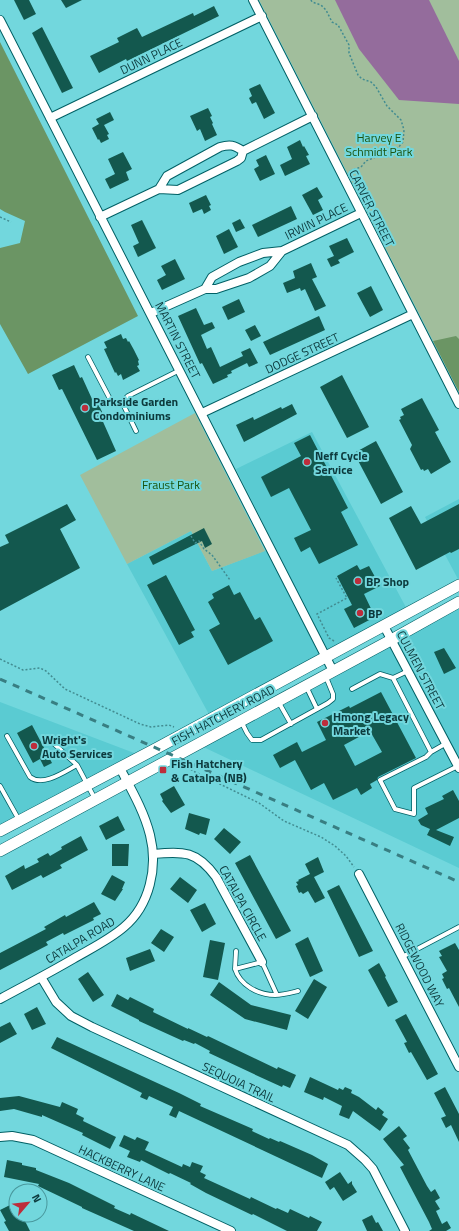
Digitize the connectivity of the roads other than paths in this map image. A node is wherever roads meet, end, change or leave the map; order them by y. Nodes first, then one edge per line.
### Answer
1 (253, 0) edge
2 (262, 16) junction
3 (0, 20) edge
4 (313, 116) junction
5 (50, 118) junction
6 (242, 151) junction
7 (158, 190) junction
8 (361, 213) junction
9 (100, 217) junction
10 (282, 252) junction
11 (205, 289) junction
12 (151, 313) junction
13 (412, 314) junction
14 (88, 357) dead end
15 (180, 370) junction
16 (122, 402) junction
17 (459, 404) edge
18 (202, 413) junction
19 (136, 431) dead end
20 (459, 585) edge
21 (459, 602) edge
22 (384, 626) junction
23 (391, 640) junction
24 (326, 657) junction
25 (408, 671) junction
26 (330, 673) junction
27 (393, 678) junction
28 (306, 686) junction
29 (352, 689) dead end
30 (278, 701) junction
31 (318, 709) junction
32 (241, 721) junction
33 (291, 724) junction
34 (7, 736) dead end
35 (51, 741) dead end
36 (446, 744) junction
37 (431, 752) junction
38 (77, 765) junction
39 (458, 767) edge
40 (120, 768) junction
41 (127, 782) junction
42 (88, 785) junction
43 (0, 786) edge
44 (95, 799) junction
45 (20, 821) junction
46 (0, 831) edge
47 (0, 851) edge
48 (153, 854) junction
49 (359, 874) road end
50 (459, 927) edge
51 (236, 951) dead end
52 (402, 957) junction
53 (262, 962) junction
54 (235, 969) junction
55 (41, 977) junction
56 (298, 991) dead end
57 (277, 995) junction
58 (0, 998) edge
59 (459, 1067) edge
60 (0, 1137) edge
61 (231, 1231) edge
62 (405, 1231) edge

1 - 2 street, CARVER STREET
2 - 4 street, CARVER STREET
2 - 5 street, DUNN PLACE
3 - 5 street, MARTIN STREET
4 - 6 street
4 - 8 street, CARVER STREET
5 - 9 street, MARTIN STREET
6 - 7 street
6 - 7 street
7 - 9 street
8 - 10 street, IRWIN PLACE
8 - 13 street, CARVER STREET
9 - 12 street, MARTIN STREET
10 - 11 street, IRWIN PLACE
10 - 11 street, IRWIN PLACE
11 - 12 street, IRWIN PLACE
12 - 15 street, MARTIN STREET
13 - 17 street, CARVER STREET
13 - 18 street, DODGE STREET
14 - 16 lane
15 - 16 lane
15 - 18 street, MARTIN STREET
16 - 19 lane
18 - 24 street, MARTIN STREET
20 - 22 main road, FISH HATCHERY ROAD
21 - 23 main road, FISH HATCHERY ROAD
22 - 23 street, CULMEN STREET
22 - 24 main road, FISH HATCHERY ROAD
23 - 25 street, CULMEN STREET
23 - 26 main road, FISH HATCHERY ROAD
24 - 26 street, MARTIN STREET
24 - 40 main road, FISH HATCHERY ROAD
25 - 27 lane
25 - 36 street, CULMEN STREET
26 - 28 main road, FISH HATCHERY ROAD
26 - 31 lane
27 - 29 lane
27 - 37 lane
28 - 30 main road, FISH HATCHERY ROAD
28 - 31 lane
30 - 32 main road, FISH HATCHERY ROAD
30 - 33 lane
31 - 33 lane
32 - 33 lane
32 - 41 main road, FISH HATCHERY ROAD
34 - 38 lane
35 - 38 lane
36 - 37 lane
36 - 39 street, CULMEN STREET
37 - 39 lane
38 - 42 lane
40 - 41 street, CATALPA ROAD
40 - 42 main road, FISH HATCHERY ROAD
41 - 44 main road, FISH HATCHERY ROAD
41 - 48 street, CATALPA ROAD
42 - 44 lane
42 - 45 main road, FISH HATCHERY ROAD
43 - 45 lane
44 - 47 main road, FISH HATCHERY ROAD
45 - 46 main road, FISH HATCHERY ROAD
48 - 53 street, CATALPA CIRCLE
48 - 55 street, CATALPA ROAD
49 - 52 street, RIDGEWOOD WAY
50 - 52 lane
51 - 54 lane
52 - 59 street, RIDGEWOOD WAY
53 - 54 lane
53 - 57 lane
54 - 57 lane
55 - 58 street, CATALPA ROAD
55 - 62 street, SEQUOIA TRAIL
56 - 57 lane
60 - 61 street, HACKBERRY LANE

